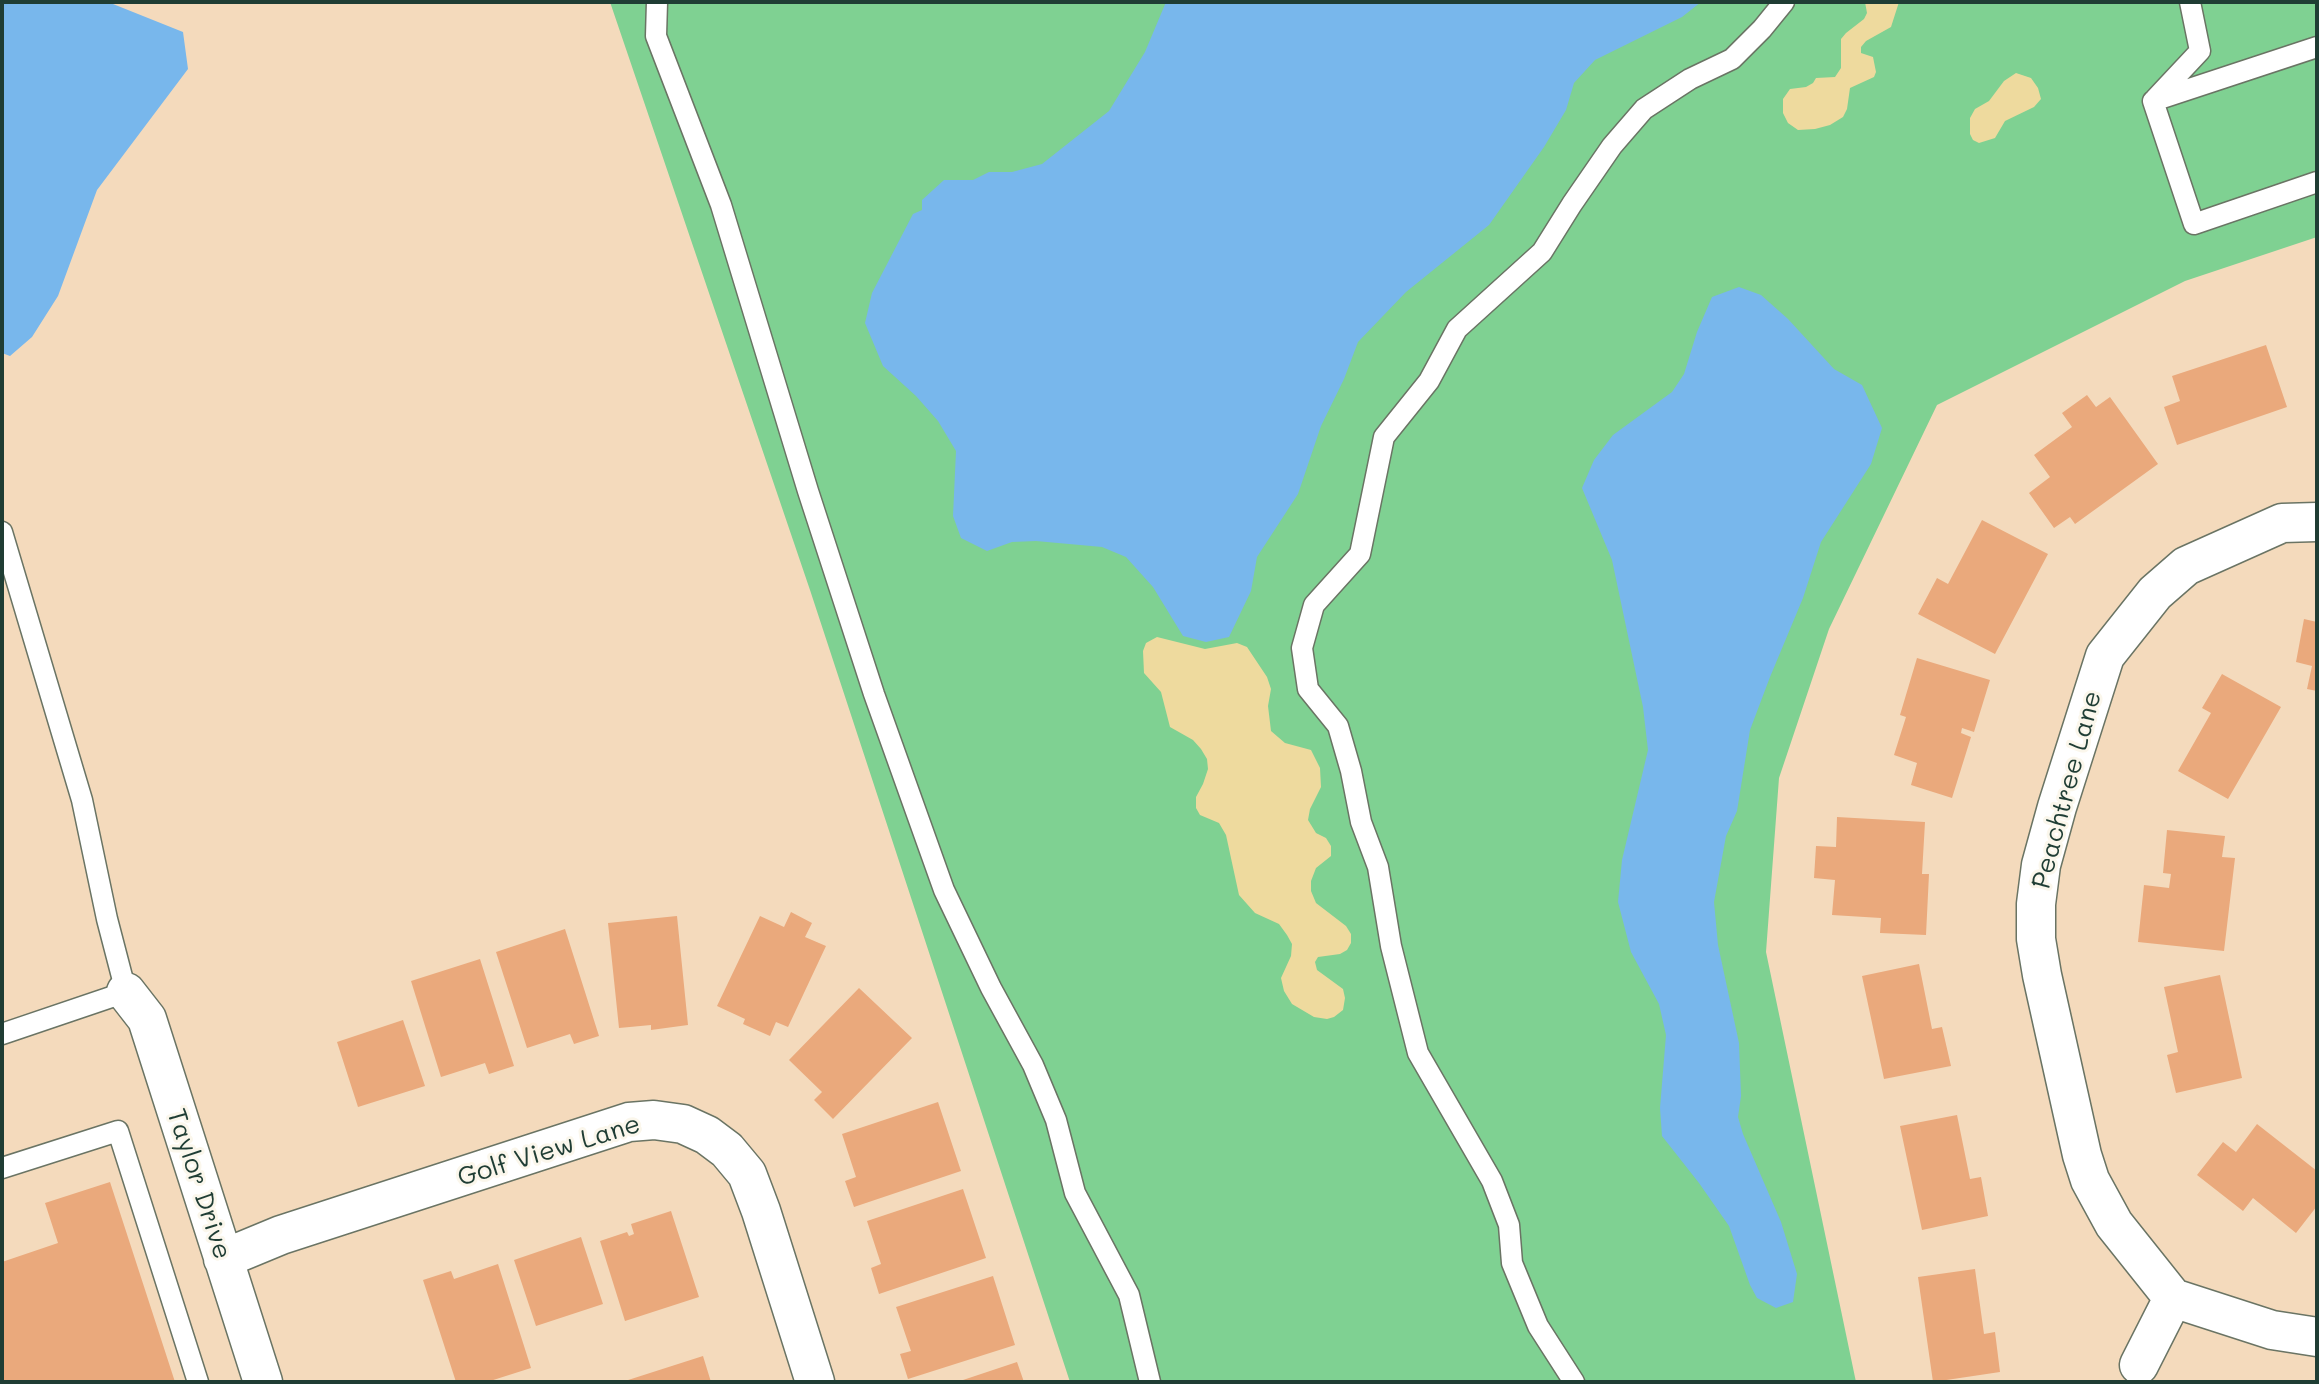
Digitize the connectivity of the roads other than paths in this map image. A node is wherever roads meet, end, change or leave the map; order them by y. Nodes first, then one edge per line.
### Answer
1 (657, 2) edge
2 (1784, 2) edge
3 (2190, 2) edge
4 (2317, 47) edge
5 (2153, 101) junction
6 (2317, 182) edge
7 (2317, 522) edge
8 (2, 532) edge
9 (126, 992) junction
10 (2, 1034) edge
11 (2, 1168) edge
12 (223, 1259) junction
13 (2173, 1298) junction
14 (2317, 1337) edge
15 (2139, 1365) dead end
16 (198, 1382) edge
17 (263, 1382) edge
18 (815, 1382) edge
19 (1150, 1382) edge
20 (1574, 1382) edge

1 - 19 lane
2 - 20 lane
3 - 5 lane
4 - 5 lane
5 - 6 lane
7 - 13 street, Peachtree Lane
8 - 9 lane
9 - 10 lane
9 - 12 street, Taylor Drive
11 - 16 lane
12 - 17 street, Taylor Drive
12 - 18 street, Golf View Lane
13 - 14 street
13 - 15 street

